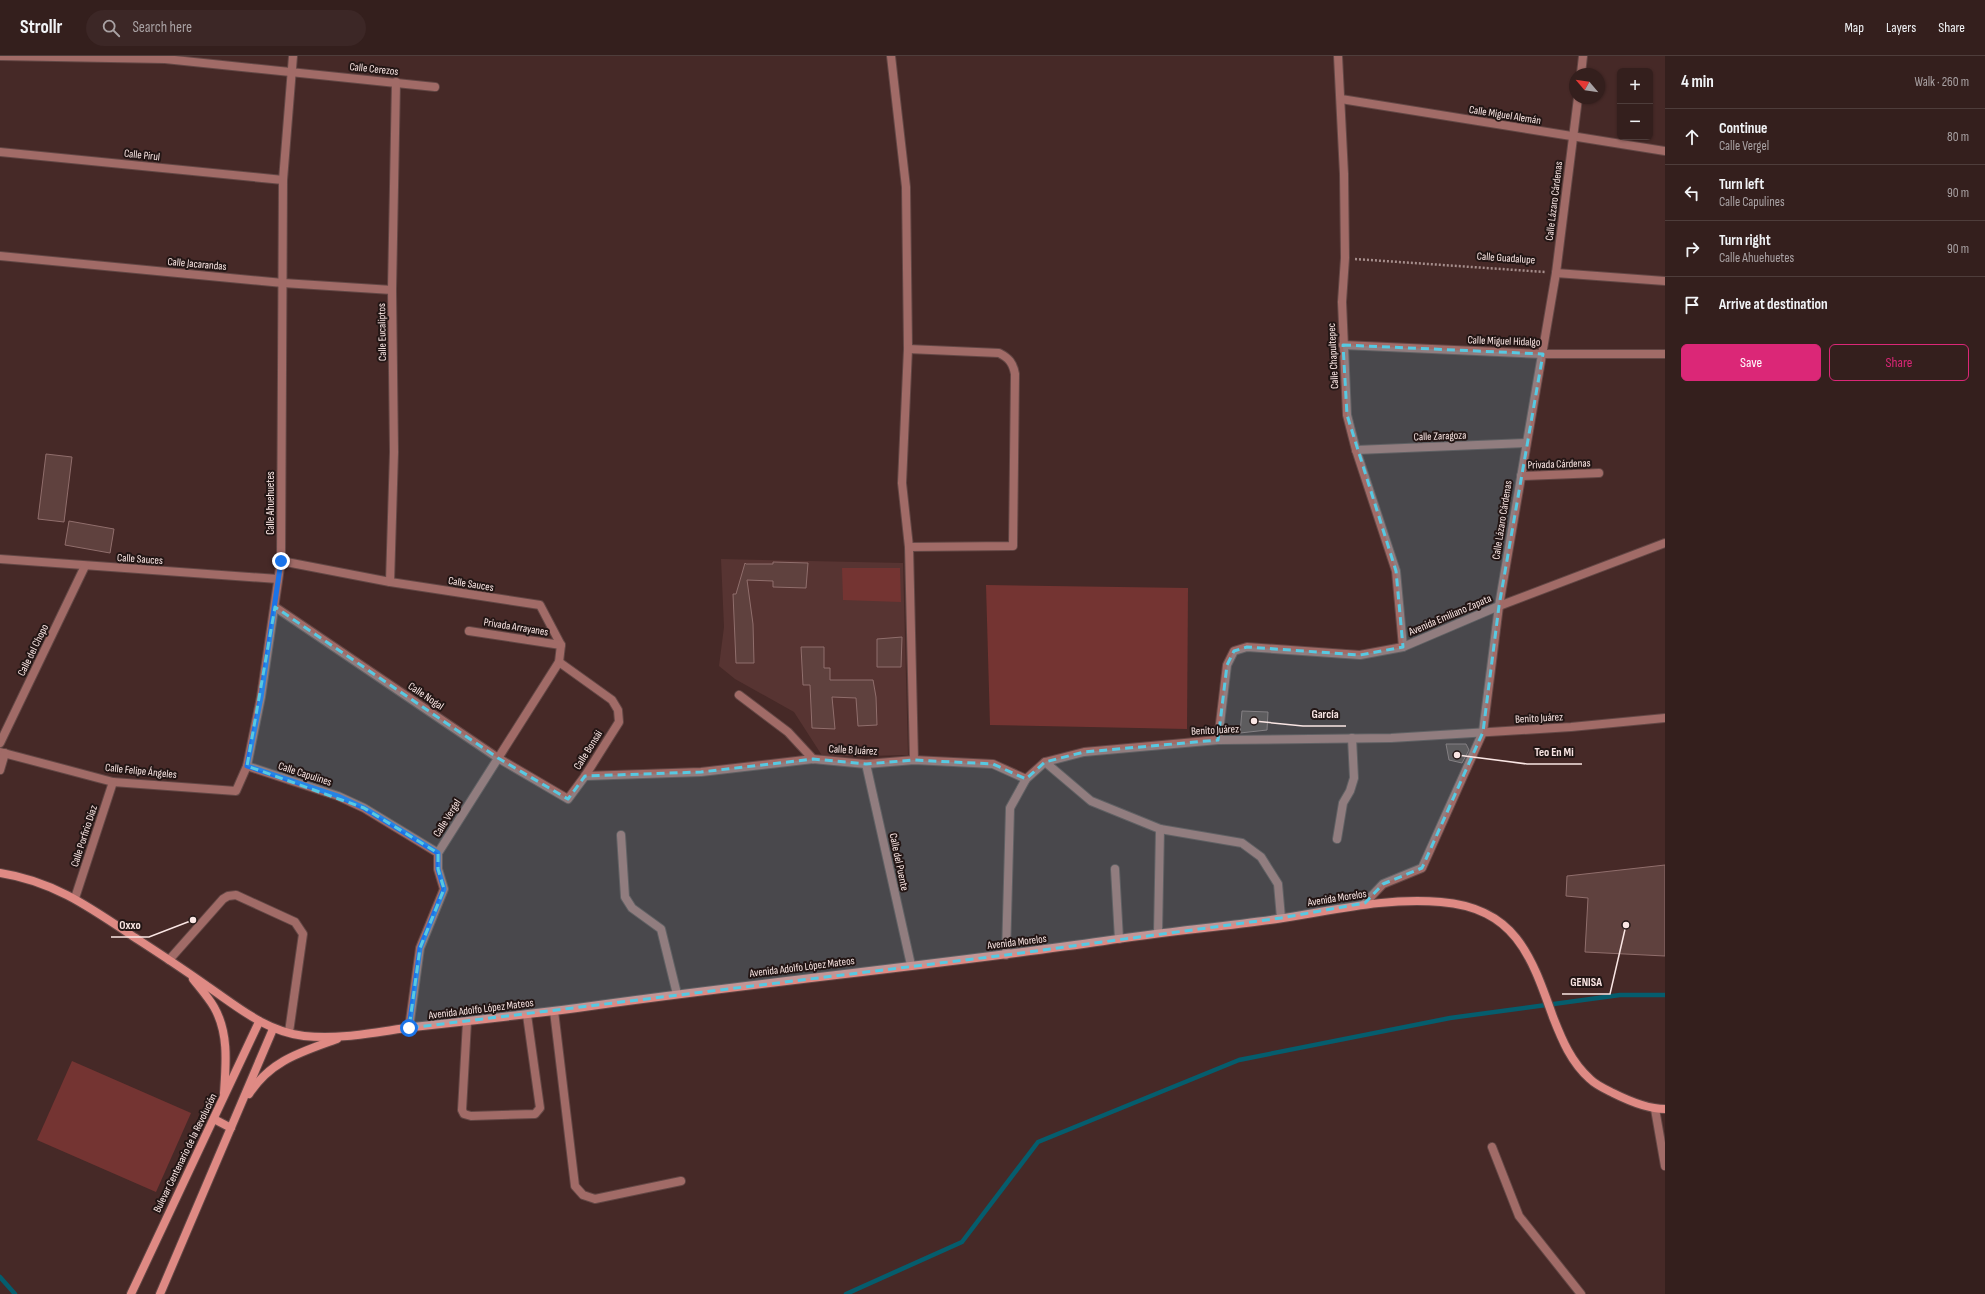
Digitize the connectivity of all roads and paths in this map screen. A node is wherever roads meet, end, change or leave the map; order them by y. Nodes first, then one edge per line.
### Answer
1 (0, 56) edge
2 (293, 56) edge
3 (891, 56) edge
4 (1338, 56) edge
5 (1583, 56) edge
6 (73, 57) edge
7 (165, 58) edge
8 (1582, 68) edge
9 (292, 72) junction
10 (396, 82) junction
11 (434, 87) dead end
12 (1341, 99) junction
13 (1577, 104) edge
14 (1573, 137) junction
15 (1665, 151) edge
16 (0, 152) edge
17 (283, 180) junction
18 (0, 256) edge
19 (1345, 258) junction
20 (1556, 273) junction
21 (1665, 281) edge
22 (283, 283) junction
23 (392, 290) junction
24 (1343, 345) junction
25 (908, 349) junction
26 (1543, 354) junction
27 (1665, 354) edge
28 (1526, 443) junction
29 (1356, 450) junction
30 (1599, 473) dead end
31 (1521, 476) junction
32 (1665, 543) edge
33 (909, 548) junction
34 (0, 559) edge
35 (281, 561) junction
36 (85, 566) junction
37 (278, 579) junction
38 (390, 582) junction
39 (1499, 606) junction
40 (275, 607) junction
41 (469, 631) dead end
42 (560, 645) junction
43 (1403, 646) junction
44 (559, 662) junction
45 (739, 695) dead end
46 (1665, 718) edge
47 (1483, 732) junction
48 (1352, 738) junction
49 (1218, 740) junction
50 (0, 743) edge
51 (3, 753) edge
52 (498, 758) junction
53 (812, 759) junction
54 (914, 760) junction
55 (1045, 762) junction
56 (866, 764) junction
57 (247, 766) junction
58 (0, 770) edge
59 (585, 776) junction
60 (1026, 779) junction
61 (113, 782) junction
62 (236, 791) joint
63 (568, 799) joint
64 (1160, 829) junction
65 (622, 835) dead end
66 (1337, 839) dead end
67 (438, 853) junction
68 (1115, 869) dead end
69 (0, 873) edge
70 (75, 898) junction
71 (1365, 903) junction
72 (1281, 918) junction
73 (1158, 933) junction
74 (1119, 939) junction
75 (1006, 955) junction
76 (169, 960) junction
77 (911, 965) junction
78 (188, 972) junction
79 (677, 994) junction
80 (554, 1011) junction
81 (527, 1015) junction
82 (259, 1022) junction
83 (466, 1022) junction
84 (409, 1028) junction
85 (273, 1029) junction
86 (289, 1032) junction
87 (341, 1038) junction
88 (224, 1098) junction
89 (1655, 1109) junction
90 (1665, 1109) edge
91 (238, 1113) junction
92 (214, 1119) junction
93 (231, 1128) junction
94 (1492, 1147) dead end
95 (1665, 1166) edge
96 (681, 1181) dead end
97 (131, 1294) edge
98 (160, 1294) edge
99 (1580, 1294) edge

1 - 6 street, Calle Cerezos
2 - 9 street, Calle Ahuehuetes
3 - 25 street
4 - 12 street, Calle Chapultepec
5 - 8 street
6 - 7 street, Calle Cerezos
7 - 9 street, Calle Cerezos
9 - 10 street, Calle Cerezos
9 - 17 street, Calle Ahuehuetes
10 - 11 street, Calle Cerezos
10 - 23 street, Calle Eucaliptos
12 - 14 street, Calle Miguel Alemán
12 - 19 street, Calle Chapultepec
13 - 14 street, Calle Lázaro Cárdenas
14 - 15 street, Calle Miguel Alemán
14 - 20 street, Calle Lázaro Cárdenas
16 - 17 street, Calle Pirul
17 - 22 street, Calle Ahuehuetes
18 - 22 street, Calle Jacarandas
19 - 20 path, Calle Guadalupe
19 - 24 street, Calle Chapultepec
20 - 21 street
20 - 26 street, Calle Lázaro Cárdenas
22 - 23 street, Calle Jacarandas
22 - 35 street, Calle Ahuehuetes
23 - 38 street, Calle Eucaliptos
24 - 26 street, Calle Miguel Hidalgo
24 - 29 street, Calle Chapultepec
25 - 33 street
25 - 33 street
26 - 27 street, Calle Miguel Hidalgo
26 - 28 street, Calle Lázaro Cárdenas
28 - 29 street, Calle Zaragoza
28 - 31 street, Calle Lázaro Cárdenas
29 - 43 street, Calle Chapultepec
30 - 31 street, Privada Cárdenas
31 - 39 street, Calle Lázaro Cárdenas
32 - 39 street, Avenida Emiliano Zapata
33 - 54 street
34 - 36 street, Calle Sauces
35 - 37 street, Calle Ahuehuetes
35 - 38 street, Calle Sauces
36 - 37 street, Calle Sauces
36 - 50 street, Calle del Chopo
37 - 40 street, Calle Ahuehuetes
38 - 42 street, Calle Sauces
39 - 43 street, Avenida Emiliano Zapata
39 - 47 street, Calle Lázaro Cárdenas
40 - 52 street, Calle Nogal
40 - 57 street, Calle Ahuehuetes
41 - 42 street, Privada Arrayanes
42 - 44 street
43 - 49 street, Avenida Emiliano Zapata
44 - 52 street, Calle Vergel
44 - 59 street, Calle Bonsái
45 - 53 street
46 - 47 street, Benito Juárez
47 - 48 street, Benito Juárez
47 - 71 street, Calle Lázaro Cárdenas
48 - 49 street, Benito Juárez
48 - 66 street
49 - 55 street, Benito Juárez
51 - 58 street
51 - 61 street, Calle Felipe Ángeles
52 - 63 street, Calle Nogal
52 - 67 street, Calle Vergel
53 - 56 street, Calle B Juárez
53 - 59 street, Calle B Juárez
54 - 56 street, Calle B Juárez
54 - 60 street, Calle B Juárez
55 - 60 street, Benito Juárez
55 - 64 street
56 - 77 street, Calle del Puente
57 - 62 street, Calle Ahuehuetes
57 - 67 street, Calle Capulines
59 - 63 street, Calle Bonsái
60 - 75 street, Benito Juárez
61 - 62 street, Calle Felipe Ángeles
61 - 70 street, Calle Porfirio Díaz
64 - 72 street
64 - 73 street
65 - 79 street
67 - 84 street, Calle Vergel
68 - 74 street
69 - 70 main road, Avenida Adolfo López Mateos
70 - 76 main road, Avenida Adolfo López Mateos
71 - 72 main road, Avenida Morelos
71 - 89 main road, Avenida Morelos
72 - 73 main road, Avenida Morelos
73 - 74 main road, Avenida Morelos
74 - 75 main road, Avenida Morelos
75 - 77 main road, Avenida Morelos
76 - 78 main road, Avenida Adolfo López Mateos
76 - 86 street
77 - 79 main road, Avenida Adolfo López Mateos
78 - 82 main road, Avenida Adolfo López Mateos
78 - 88 main road
79 - 80 main road, Avenida Adolfo López Mateos
80 - 81 main road, Avenida Adolfo López Mateos
80 - 96 street
81 - 83 main road, Avenida Adolfo López Mateos
81 - 83 street
82 - 85 main road, Avenida Adolfo López Mateos
82 - 88 main road, Bulevar Centenario de la Revolución
83 - 84 main road, Avenida Adolfo López Mateos
84 - 87 main road, Avenida Adolfo López Mateos
85 - 86 main road, Avenida Adolfo López Mateos
85 - 91 main road
86 - 87 main road, Avenida Adolfo López Mateos
87 - 91 main road
88 - 92 main road, Bulevar Centenario de la Revolución
89 - 90 main road, Avenida Morelos
89 - 95 street
91 - 93 main road
92 - 93 main road
92 - 97 main road, Bulevar Centenario de la Revolución
93 - 98 main road
94 - 99 street

